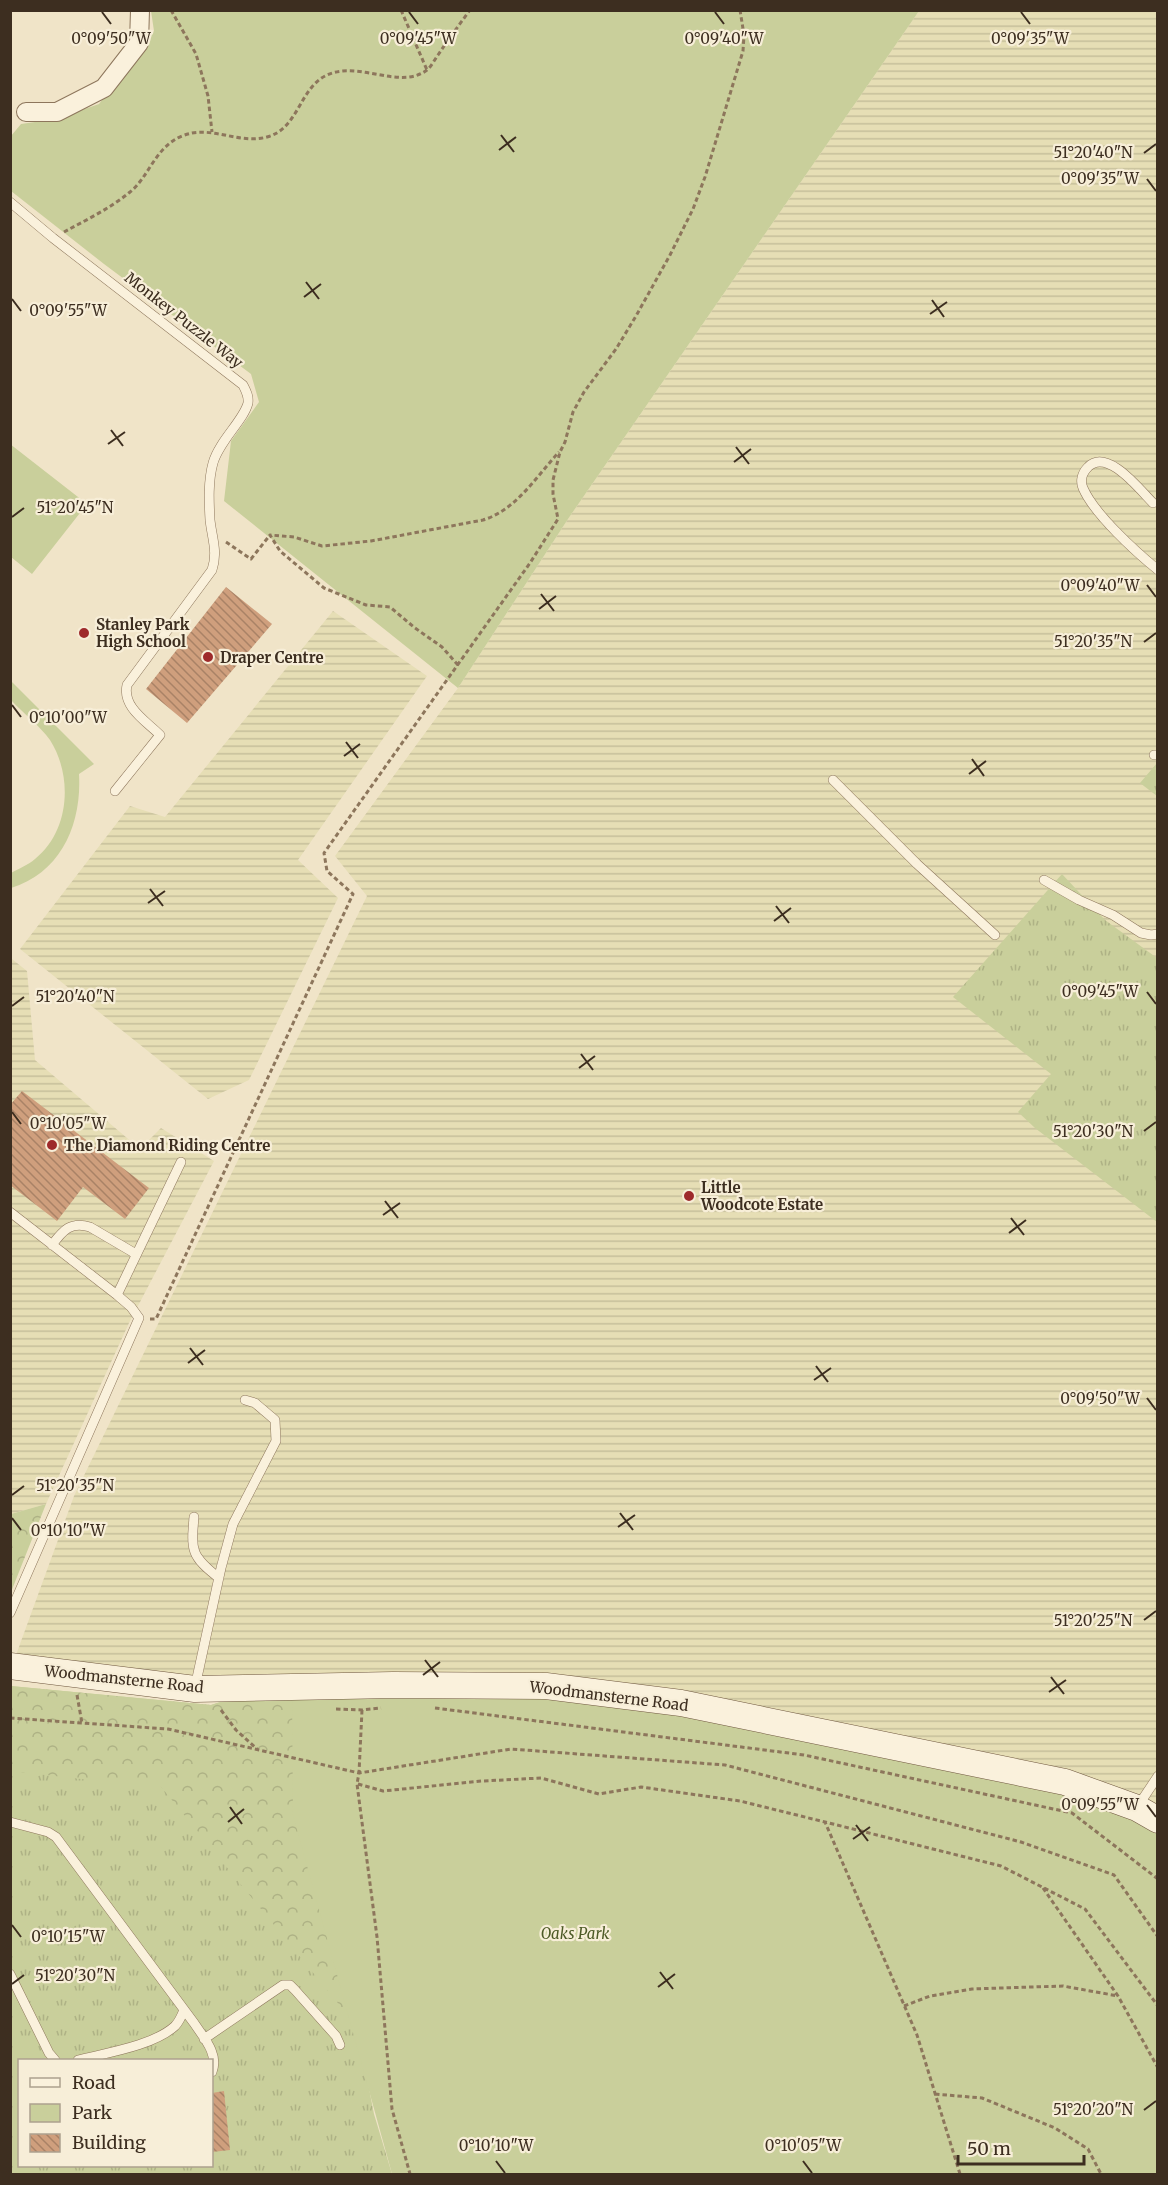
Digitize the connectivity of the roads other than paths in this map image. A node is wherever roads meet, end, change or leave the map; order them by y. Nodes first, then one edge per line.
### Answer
1 (140, 10) edge
2 (26, 112) dead end
3 (10, 202) edge
4 (1153, 503) dead end
5 (1158, 570) edge
6 (833, 780) dead end
7 (115, 791) dead end
8 (1044, 880) dead end
9 (1158, 934) edge
10 (995, 935) dead end
11 (181, 1162) dead end
12 (10, 1212) edge
13 (52, 1245) junction
14 (136, 1254) junction
15 (117, 1295) junction
16 (246, 1401) dead end
17 (194, 1517) dead end
18 (219, 1578) junction
19 (10, 1612) edge
20 (10, 1666) edge
21 (195, 1689) junction
22 (1158, 1776) edge
23 (1147, 1814) edge
24 (10, 1822) edge
25 (10, 1974) edge
26 (184, 2010) junction
27 (204, 2039) junction
28 (340, 2045) dead end
29 (54, 2059) edge
30 (85, 2059) edge
31 (213, 2068) edge

1 - 2 street
3 - 7 lane, Monkey Puzzle Way
4 - 5 lane
6 - 10 lane
8 - 9 lane
11 - 14 lane
12 - 13 lane
13 - 14 lane
13 - 15 lane
14 - 15 lane
15 - 19 lane
16 - 18 lane
17 - 18 lane
18 - 21 lane
20 - 21 main road, Woodmansterne Road
21 - 23 main road, Woodmansterne Road
22 - 23 lane
24 - 26 lane
25 - 29 lane
26 - 27 lane
26 - 30 lane
27 - 28 lane
27 - 31 lane

